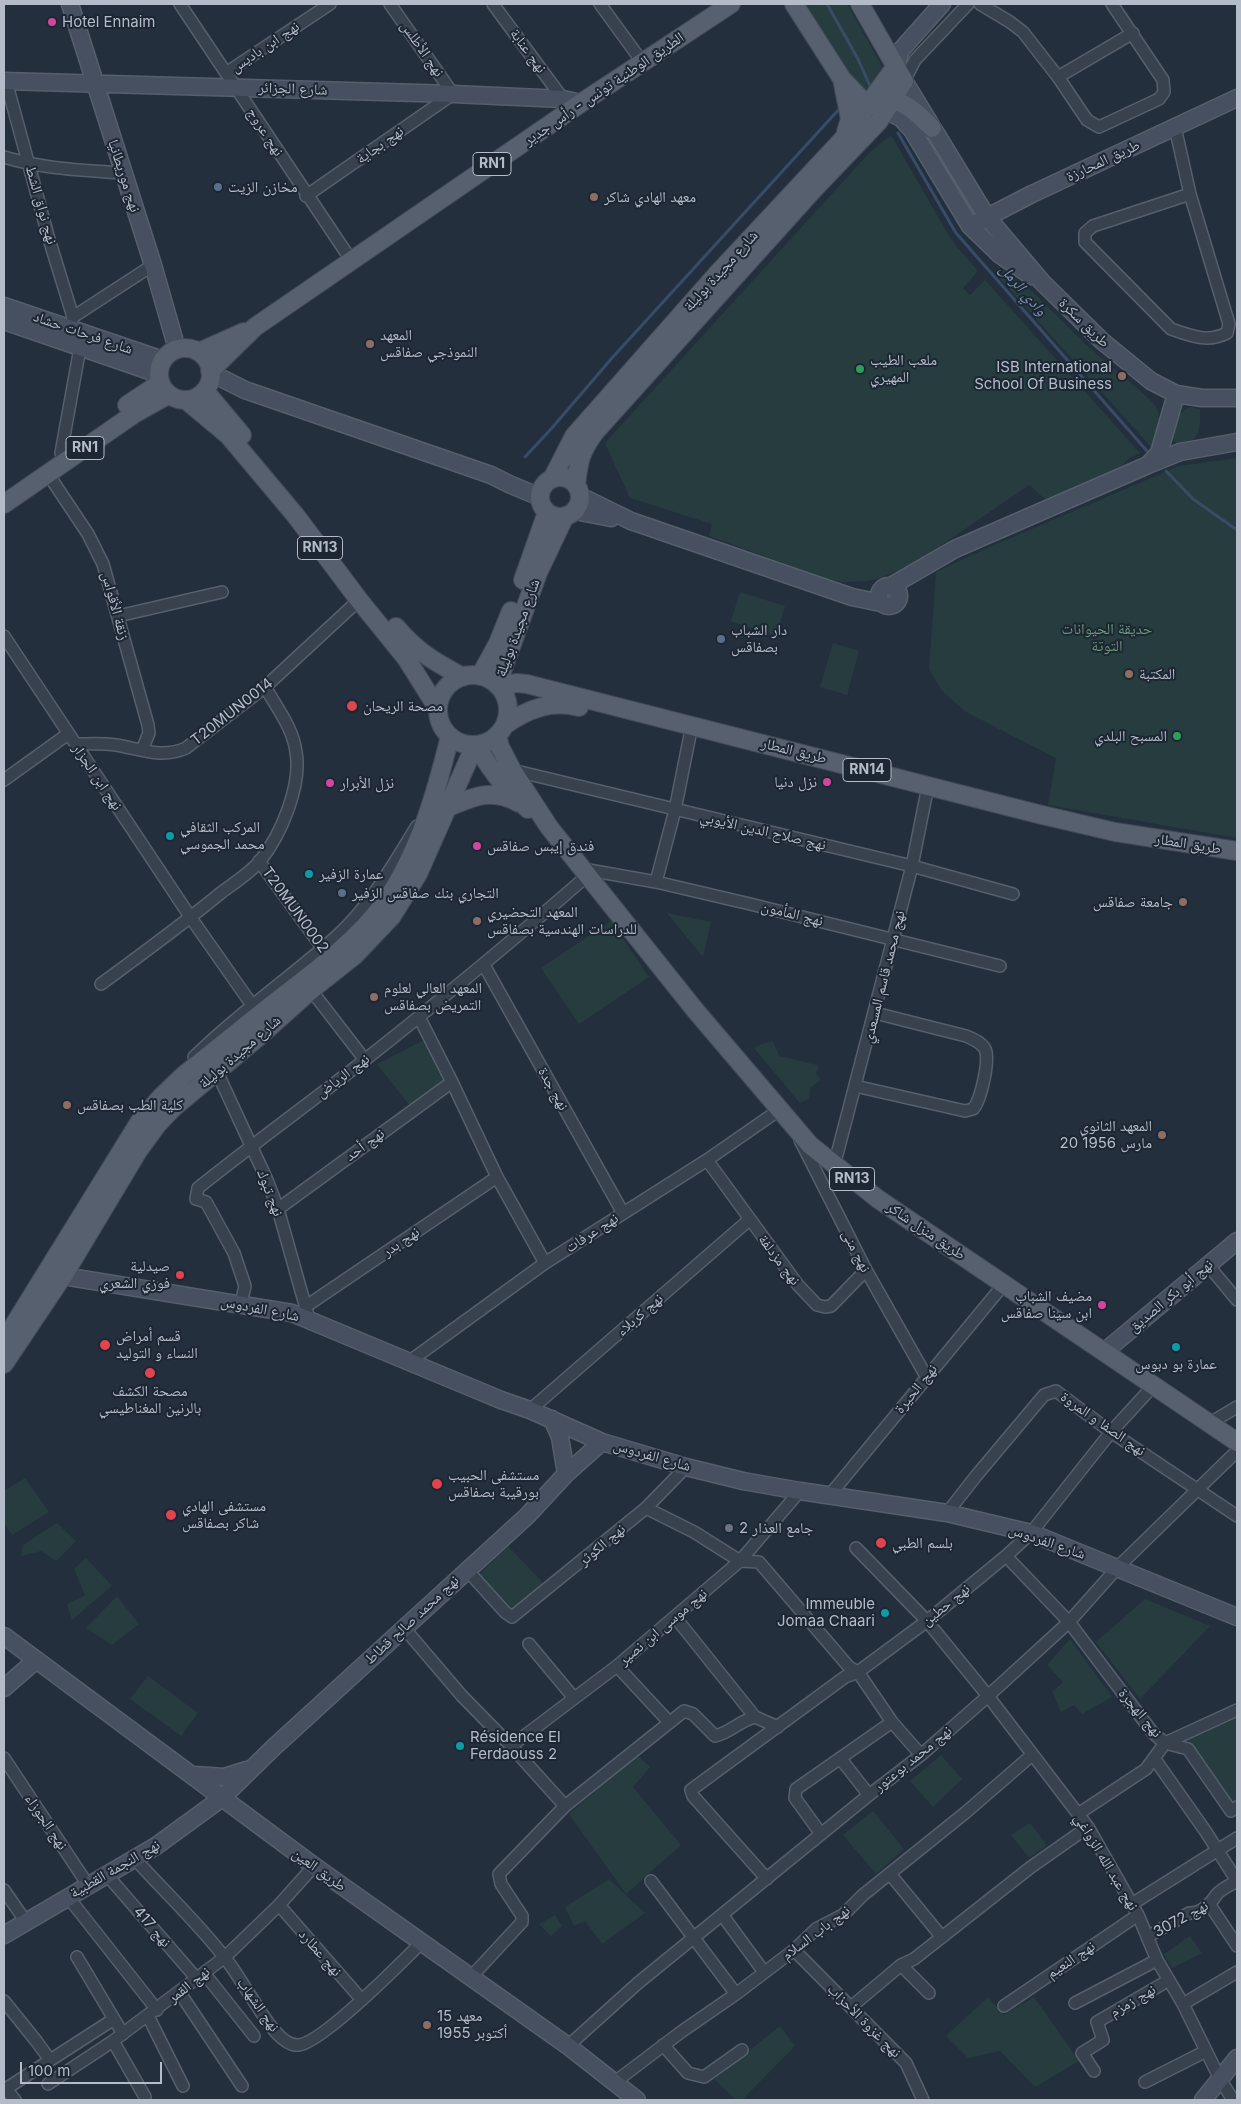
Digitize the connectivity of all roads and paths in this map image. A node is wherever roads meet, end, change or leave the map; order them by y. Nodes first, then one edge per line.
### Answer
1 (70, 4) edge
2 (180, 4) edge
3 (330, 4) edge
4 (390, 4) edge
5 (493, 4) edge
6 (600, 4) edge
7 (731, 4) edge
8 (794, 4) edge
9 (860, 4) edge
10 (942, 4) edge
11 (968, 4) edge
12 (980, 4) edge
13 (1112, 4) edge
14 (1133, 33) junction
15 (643, 63) junction
16 (226, 73) junction
17 (900, 73) junction
18 (1058, 77) junction
19 (842, 79) junction
20 (5, 81) edge
21 (94, 82) junction
22 (236, 87) junction
23 (453, 94) junction
24 (1237, 98) edge
25 (562, 99) junction
26 (869, 102) junction
27 (581, 103) junction
28 (889, 105) junction
29 (1175, 127) junction
30 (932, 128) junction
31 (843, 138) junction
32 (4, 157) edge
33 (29, 164) junction
34 (122, 173) junction
35 (1190, 194) junction
36 (306, 196) junction
37 (987, 217) junction
38 (970, 226) junction
39 (350, 260) junction
40 (153, 265) junction
41 (1042, 282) junction
42 (4, 306) edge
43 (4, 321) edge
44 (72, 324) junction
45 (255, 326) junction
46 (80, 348) junction
47 (199, 352) junction
48 (165, 372) junction
49 (208, 381) junction
50 (1176, 394) junction
51 (1237, 398) edge
52 (186, 400) junction
53 (1163, 437) junction
54 (1237, 442) edge
55 (1180, 452) junction
56 (61, 453) junction
57 (1148, 465) junction
58 (48, 474) junction
59 (4, 492) edge
60 (546, 494) junction
61 (574, 502) junction
62 (4, 504) edge
63 (222, 592) dead end
64 (359, 600) junction
65 (118, 616) junction
66 (4, 636) edge
67 (472, 677) junction
68 (497, 685) junction
69 (265, 687) junction
70 (438, 709) junction
71 (501, 730) junction
72 (691, 730) junction
73 (68, 734) junction
74 (450, 736) junction
75 (76, 744) junction
76 (476, 745) junction
77 (142, 750) junction
78 (512, 770) junction
79 (4, 780) edge
80 (927, 790) junction
81 (449, 807) junction
82 (526, 807) junction
83 (675, 810) junction
84 (549, 826) junction
85 (1237, 851) edge
86 (259, 861) junction
87 (1237, 862) edge
88 (912, 866) junction
89 (586, 872) junction
90 (656, 882) junction
91 (1013, 894) dead end
92 (191, 918) junction
93 (893, 939) junction
94 (327, 953) junction
95 (484, 965) junction
96 (1000, 966) dead end
97 (101, 984) dead end
98 (311, 990) junction
99 (256, 1010) junction
100 (875, 1014) junction
101 (419, 1017) junction
102 (365, 1060) junction
103 (217, 1072) junction
104 (452, 1082) junction
105 (855, 1086) junction
106 (785, 1117) junction
107 (250, 1145) junction
108 (707, 1160) junction
109 (834, 1166) junction
110 (497, 1177) junction
111 (278, 1209) junction
112 (623, 1213) junction
113 (749, 1220) junction
114 (1237, 1241) edge
115 (545, 1263) junction
116 (1208, 1266) junction
117 (866, 1270) junction
118 (68, 1277) junction
119 (1004, 1284) junction
120 (1237, 1300) edge
121 (240, 1304) junction
122 (307, 1313) junction
123 (4, 1342) edge
124 (1104, 1352) junction
125 (410, 1361) junction
126 (4, 1364) edge
127 (926, 1376) junction
128 (1154, 1385) junction
129 (1237, 1407) edge
130 (530, 1410) junction
131 (552, 1419) junction
132 (1210, 1423) junction
133 (1111, 1432) junction
134 (602, 1442) junction
135 (1237, 1442) edge
136 (1237, 1451) edge
137 (686, 1467) junction
138 (566, 1474) junction
139 (1199, 1490) junction
140 (800, 1491) junction
141 (829, 1496) junction
142 (646, 1508) junction
143 (947, 1513) junction
144 (1237, 1516) edge
145 (1030, 1533) junction
146 (856, 1548) dead end
147 (1006, 1556) junction
148 (740, 1561) junction
149 (1118, 1567) junction
150 (467, 1570) junction
151 (675, 1617) junction
152 (1237, 1617) edge
153 (927, 1621) junction
154 (1069, 1622) junction
155 (404, 1628) junction
156 (4, 1636) edge
157 (529, 1644) dead end
158 (36, 1661) junction
159 (617, 1666) junction
160 (858, 1672) junction
161 (4, 1688) edge
162 (988, 1696) junction
163 (574, 1698) junction
164 (1237, 1710) edge
165 (755, 1717) junction
166 (669, 1722) junction
167 (892, 1722) junction
168 (778, 1727) junction
169 (1166, 1743) junction
170 (511, 1746) junction
171 (921, 1755) junction
172 (1032, 1755) junction
173 (4, 1758) edge
174 (840, 1758) junction
175 (1154, 1758) junction
176 (252, 1767) junction
177 (196, 1778) junction
178 (869, 1795) junction
179 (222, 1798) junction
180 (566, 1806) junction
181 (1237, 1807) edge
182 (1078, 1814) junction
183 (199, 1815) junction
184 (1088, 1827) junction
185 (821, 1834) junction
186 (1237, 1838) edge
187 (1217, 1849) junction
188 (135, 1859) junction
189 (314, 1866) junction
190 (890, 1874) junction
191 (108, 1875) junction
192 (767, 1879) junction
193 (651, 1881) dead end
194 (1237, 1881) edge
195 (88, 1885) junction
196 (4, 1890) edge
197 (68, 1897) junction
198 (1132, 1904) junction
199 (279, 1905) junction
200 (1210, 1905) junction
201 (1138, 1915) junction
202 (722, 1916) junction
203 (26, 1922) junction
204 (4, 1935) edge
205 (941, 1936) junction
206 (1147, 1937) junction
207 (694, 1939) junction
208 (421, 1943) junction
209 (1237, 1946) edge
210 (794, 1950) junction
211 (77, 1957) dead end
212 (225, 1958) junction
213 (1157, 1960) junction
214 (902, 1965) junction
215 (764, 1972) junction
216 (1237, 1972) edge
217 (201, 1976) junction
218 (472, 1976) junction
219 (1169, 1980) junction
220 (180, 1993) junction
221 (929, 1993) dead end
222 (736, 1994) junction
223 (362, 2000) junction
224 (4, 2001) edge
225 (1075, 2003) dead end
226 (1183, 2004) junction
227 (1004, 2006) dead end
228 (850, 2007) junction
229 (152, 2013) junction
230 (114, 2019) junction
231 (254, 2036) dead end
232 (118, 2038) junction
233 (568, 2046) junction
234 (663, 2046) junction
235 (742, 2050) dead end
236 (1206, 2051) junction
237 (1237, 2058) edge
238 (50, 2060) junction
239 (1094, 2071) dead end
240 (1220, 2080) junction
241 (615, 2082) junction
242 (1146, 2082) dead end
243 (48, 2084) dead end
244 (183, 2086) dead end
245 (242, 2086) dead end
246 (5, 2089) edge
247 (145, 2098) dead end
248 (15, 2100) edge
249 (637, 2100) edge
250 (923, 2100) edge
251 (1203, 2100) edge
252 (1233, 2100) edge

1 - 21 street, نهج موريطانيا
2 - 16 street, نهج عروج
3 - 16 street, نهج ابن باديس
4 - 23 street, نهج الأطلس
5 - 25 street, نهج عنابة
6 - 15 street
7 - 15 main road, الطريق الوطنية تونس - رأس جدير / RN1
8 - 19 main road
9 - 17 main road
10 - 17 street
11 - 17 street
12 - 18 street
13 - 14 street
14 - 18 street
14 - 18 street
15 - 27 main road, الطريق الوطنية تونس - رأس جدير / RN1
16 - 22 street, نهج عروج
17 - 26 main road, شارع مجيدة بوليلة
17 - 28 main road, شارع مجيدة بوليلة
17 - 30 street
19 - 26 main road
19 - 31 main road
20 - 21 street, شارع الجزائر
20 - 33 street, نهج نواق الشط
21 - 22 street, شارع الجزائر
21 - 34 street, نهج موريطانيا
22 - 23 street, شارع الجزائر
22 - 36 street, نهج عروج
23 - 25 street, شارع الجزائر
23 - 36 street, نهج بجاية
24 - 29 street, طريق المحارزة
25 - 27 street, شارع الجزائر
26 - 28 main road
26 - 31 main road, شارع مجيدة بوليلة
27 - 39 main road, الطريق الوطنية تونس - رأس جدير / RN1
28 - 30 main road
28 - 38 street
28 - 61 main road, شارع مجيدة بوليلة
29 - 35 street
29 - 37 street, طريق المحارزة
30 - 37 street
31 - 60 main road, شارع مجيدة بوليلة
32 - 33 street
33 - 34 street
33 - 44 street, نهج نواق الشط
34 - 40 street, نهج موريطانيا
35 - 35 street
36 - 39 street, نهج عروج
37 - 38 street, طريق المحارزة
37 - 41 street
38 - 41 street
39 - 45 main road, الطريق الوطنية تونس - رأس جدير / RN1
40 - 44 street
40 - 48 street, نهج موريطانيا
41 - 50 street, طريق سكرة
42 - 44 street, شارع فرحات حشاد
43 - 46 street, شارع فرحات حشاد
44 - 48 street, شارع فرحات حشاد
45 - 47 main road, الطريق الوطنية تونس - رأس جدير / RN1
45 - 49 main road, الطريق الوطنية تونس - رأس جدير / RN1
46 - 48 street, شارع فرحات حشاد
46 - 56 street
47 - 48 main road
47 - 49 main road
48 - 52 main road
48 - 56 main road, RN1
48 - 58 main road, RN1
49 - 52 main road, RN1
49 - 60 street
49 - 67 main road, RN13
50 - 51 street, طريق سكرة
50 - 53 street
52 - 64 main road, RN13
53 - 55 street
53 - 57 street
54 - 55 street
55 - 57 street
56 - 59 main road, RN1
57 - 61 street
58 - 62 main road, RN1
58 - 65 street, زنقة الأقواس
60 - 61 main road
60 - 61 main road
60 - 67 main road, شارع مجيدة بوليلة
61 - 68 main road, شارع مجيدة بوليلة
63 - 65 street
64 - 69 street, T20MUN0014
64 - 70 main road, RN13
65 - 77 street, زنقة الأقواس
66 - 73 street, نهج ابن الجزار
67 - 68 main road
67 - 70 main road
68 - 71 main road
68 - 72 main road, طريق المطار / RN14
69 - 77 street, T20MUN0014
69 - 86 street
70 - 74 main road
71 - 72 main road, طريق المطار / RN14
71 - 76 main road
71 - 78 main road, طريق منزل شاكر / RN13
72 - 80 main road, طريق المطار / RN14
72 - 83 street
73 - 75 street, نهج ابن الجزار
73 - 79 street
74 - 76 main road
74 - 94 main road, شارع مجيدة بوليلة
75 - 77 street, T20MUN0014
75 - 92 street, نهج ابن الجزار
76 - 81 main road, شارع مجيدة بوليلة
76 - 82 main road, طريق منزل شاكر / RN13
78 - 83 street, نهج صلاح الدين الأيوبي
78 - 84 main road, طريق منزل شاكر / RN13
80 - 85 main road, طريق المطار / RN14
80 - 87 main road, طريق المطار / RN14
80 - 88 street, نهج محمد قاسم المسعدي
81 - 82 main road
81 - 98 main road, شارع مجيدة بوليلة
82 - 84 main road, طريق منزل شاكر / RN13
83 - 88 street, نهج صلاح الدين الأيوبي
83 - 90 street
84 - 89 main road, طريق منزل شاكر / RN13
86 - 92 street
86 - 94 street, T20MUN0002
88 - 91 street, نهج صلاح الدين الأيوبي
88 - 93 street, نهج محمد قاسم المسعدي
89 - 90 street, نهج المأمون
89 - 95 street, نهج الرياض
89 - 106 main road, طريق منزل شاكر / RN13
90 - 93 street, نهج المأمون
92 - 97 street
92 - 99 street, نهج ابن الجزار
93 - 96 street, نهج المأمون
93 - 100 street, نهج محمد قاسم المسعدي
94 - 99 main road, شارع مجيدة بوليلة
95 - 101 street, نهج الرياض
95 - 112 street, نهج جدة
98 - 102 street
98 - 103 main road, شارع مجيدة بوليلة
99 - 123 main road, شارع مجيدة بوليلة
100 - 105 street, نهج محمد قاسم المسعدي
100 - 105 street
101 - 102 street, نهج الرياض
101 - 104 street
102 - 107 street, نهج الرياض
103 - 107 street, نهج تبوك
103 - 118 main road, شارع مجيدة بوليلة
104 - 110 street
104 - 111 street, نهج أحد
105 - 109 street, نهج محمد قاسم المسعدي
106 - 108 street, نهج عرفات
106 - 109 main road, طريق منزل شاكر / RN13
106 - 117 street, نهج منى
107 - 111 street, نهج تبوك
107 - 121 street, نهج الرياض
108 - 112 street, نهج عرفات
108 - 113 street, نهج مزدلفة
109 - 119 main road, طريق منزل شاكر / RN13
110 - 115 street
110 - 122 street, نهج بدر
111 - 122 street, نهج تبوك
112 - 115 street, نهج عرفات
113 - 117 street, نهج مزدلفة
113 - 130 street, نهج كربلاء
114 - 116 street, نهج أبو بكر الصديق
115 - 125 street, نهج عرفات
116 - 120 street
116 - 124 street, نهج أبو بكر الصديق
117 - 127 street, نهج منى
118 - 121 street, شارع الفردوس
118 - 126 main road, شارع مجيدة بوليلة
119 - 124 main road, طريق منزل شاكر / RN13
119 - 127 street, نهج الحيرة
121 - 122 street, شارع الفردوس
122 - 125 street, شارع الفردوس
124 - 128 main road, طريق منزل شاكر / RN13
125 - 130 street, شارع الفردوس
127 - 141 street, نهج الحيرة
128 - 132 main road, طريق منزل شاكر / RN13
128 - 133 street, نهج حطين
129 - 132 street
130 - 131 street, شارع الفردوس
131 - 134 street, شارع الفردوس
131 - 138 street
132 - 135 main road, طريق منزل شاكر / RN13
133 - 139 street, نهج الصفا و المروة
133 - 143 street, نهج الصفا و المروة
133 - 145 street, نهج حطين
134 - 137 street, شارع الفردوس
134 - 138 street, نهج محمد صالح قطاط
136 - 139 street, نهج محمد بوعتور
137 - 140 street, شارع الفردوس
137 - 142 street, نهج الكوثر
138 - 150 street, نهج محمد صالح قطاط
139 - 144 street, نهج الصفا و المروة
139 - 149 street, نهج محمد بوعتور
140 - 141 street, شارع الفردوس
140 - 148 street, نهج موسى ابن نصير
141 - 143 street, شارع الفردوس
142 - 148 street
142 - 150 street, نهج الكوثر
143 - 145 street, شارع الفردوس
145 - 147 street, نهج حطين
145 - 149 street, شارع الفردوس
146 - 153 street, نهج عبد الله الزواغي
147 - 153 street, نهج حطين
147 - 154 street, نهج الهجرة
148 - 151 street, نهج موسى ابن نصير
148 - 160 street
149 - 152 street, شارع الفردوس
149 - 154 street, نهج محمد بوعتور
150 - 155 street, نهج محمد صالح قطاط
151 - 159 street, نهج موسى ابن نصير
151 - 165 street
153 - 160 street, نهج حطين
153 - 162 street, نهج عبد الله الزواغي
154 - 162 street, نهج محمد بوعتور
154 - 169 street, نهج الهجرة
155 - 170 street
155 - 176 street, نهج محمد صالح قطاط
156 - 158 street, طريق العين
157 - 163 street
158 - 161 street
158 - 177 street, طريق العين
159 - 163 street, نهج موسى ابن نصير
159 - 166 street
160 - 167 street
160 - 168 street, نهج حطين
162 - 171 street, نهج محمد بوعتور
162 - 172 street, نهج عبد الله الزواغي
163 - 170 street, نهج موسى ابن نصير
164 - 169 street
165 - 166 street
165 - 168 street
166 - 180 street
167 - 171 street
167 - 174 street
168 - 192 street, نهج حطين
169 - 175 street
169 - 181 street, نهج الهجرة
170 - 180 street
171 - 178 street, نهج محمد بوعتور
172 - 182 street, نهج عبد الله الزواغي
172 - 190 street, نهج باب السلام
173 - 195 street, نهج الجوزاء
174 - 178 street
174 - 185 street
175 - 182 street
175 - 187 street
176 - 177 street
176 - 179 street, نهج محمد صالح قطاط
177 - 179 street, طريق العين
177 - 183 street
178 - 185 street, نهج محمد بوعتور
179 - 183 street, نهج النجمة القطبية
179 - 189 street, طريق العين
180 - 218 street
182 - 184 street, نهج عبد الله الزواغي
183 - 188 street, نهج النجمة القطبية
184 - 198 street, نهج عبد الله الزواغي
184 - 205 street
185 - 192 street, نهج محمد بوعتور
186 - 187 street
187 - 194 street
187 - 198 street
188 - 191 street, نهج النجمة القطبية
188 - 212 street, نهج الشهاب
189 - 199 street, نهج القمر
189 - 208 street, طريق العين
190 - 205 street
190 - 210 street, نهج باب السلام
191 - 195 street, نهج النجمة القطبية
191 - 217 street, نهج 417
192 - 202 street, نهج محمد بوعتور
193 - 207 street
194 - 200 street, نهج 3072
195 - 197 street, نهج النجمة القطبية
196 - 203 street
197 - 203 street, نهج النجمة القطبية
197 - 229 street
198 - 201 street, نهج عبد الله الزواغي
199 - 212 street, نهج القمر
199 - 223 street, نهج عطارد
200 - 206 street, نهج 3072
200 - 209 street
201 - 206 street, نهج عبد الله الزواغي
201 - 227 street, نهج النعيم
202 - 207 street, نهج محمد بوعتور
202 - 215 street
203 - 204 street, نهج النجمة القطبية
205 - 214 street
206 - 213 street, نهج عبد الله الزواغي
207 - 222 street
207 - 233 street, نهج محمد بوعتور
208 - 218 street, طريق العين
208 - 223 street, نهج الشهاب
210 - 215 street, نهج باب السلام
210 - 228 street, نهج غزوة الأحزاب
211 - 230 street
212 - 217 street, نهج القمر
212 - 223 street, نهج الشهاب
213 - 219 street, نهج عبد الله الزواغي
213 - 225 street
214 - 221 street
214 - 228 street
215 - 222 street, نهج باب السلام
216 - 226 street
217 - 220 street, نهج القمر
217 - 231 street, نهج 417
218 - 233 street, طريق العين
219 - 226 street, نهج عبد الله الزواغي
219 - 239 street, نهج زمزم
220 - 229 street, نهج القمر
220 - 245 street
222 - 234 street, نهج باب السلام
224 - 238 street
226 - 236 street, نهج عبد الله الزواغي
228 - 250 street, نهج غزوة الأحزاب
229 - 232 street, نهج القمر
229 - 244 street
230 - 232 street
230 - 238 street
232 - 243 street, نهج القمر
232 - 247 street
233 - 241 street, طريق العين
234 - 235 street
234 - 241 street, نهج باب السلام
236 - 240 street, نهج عبد الله الزواغي
236 - 242 street
237 - 240 street
238 - 246 street
240 - 251 street
240 - 252 street, نهج عبد الله الزواغي
241 - 249 street, طريق العين
246 - 248 street

